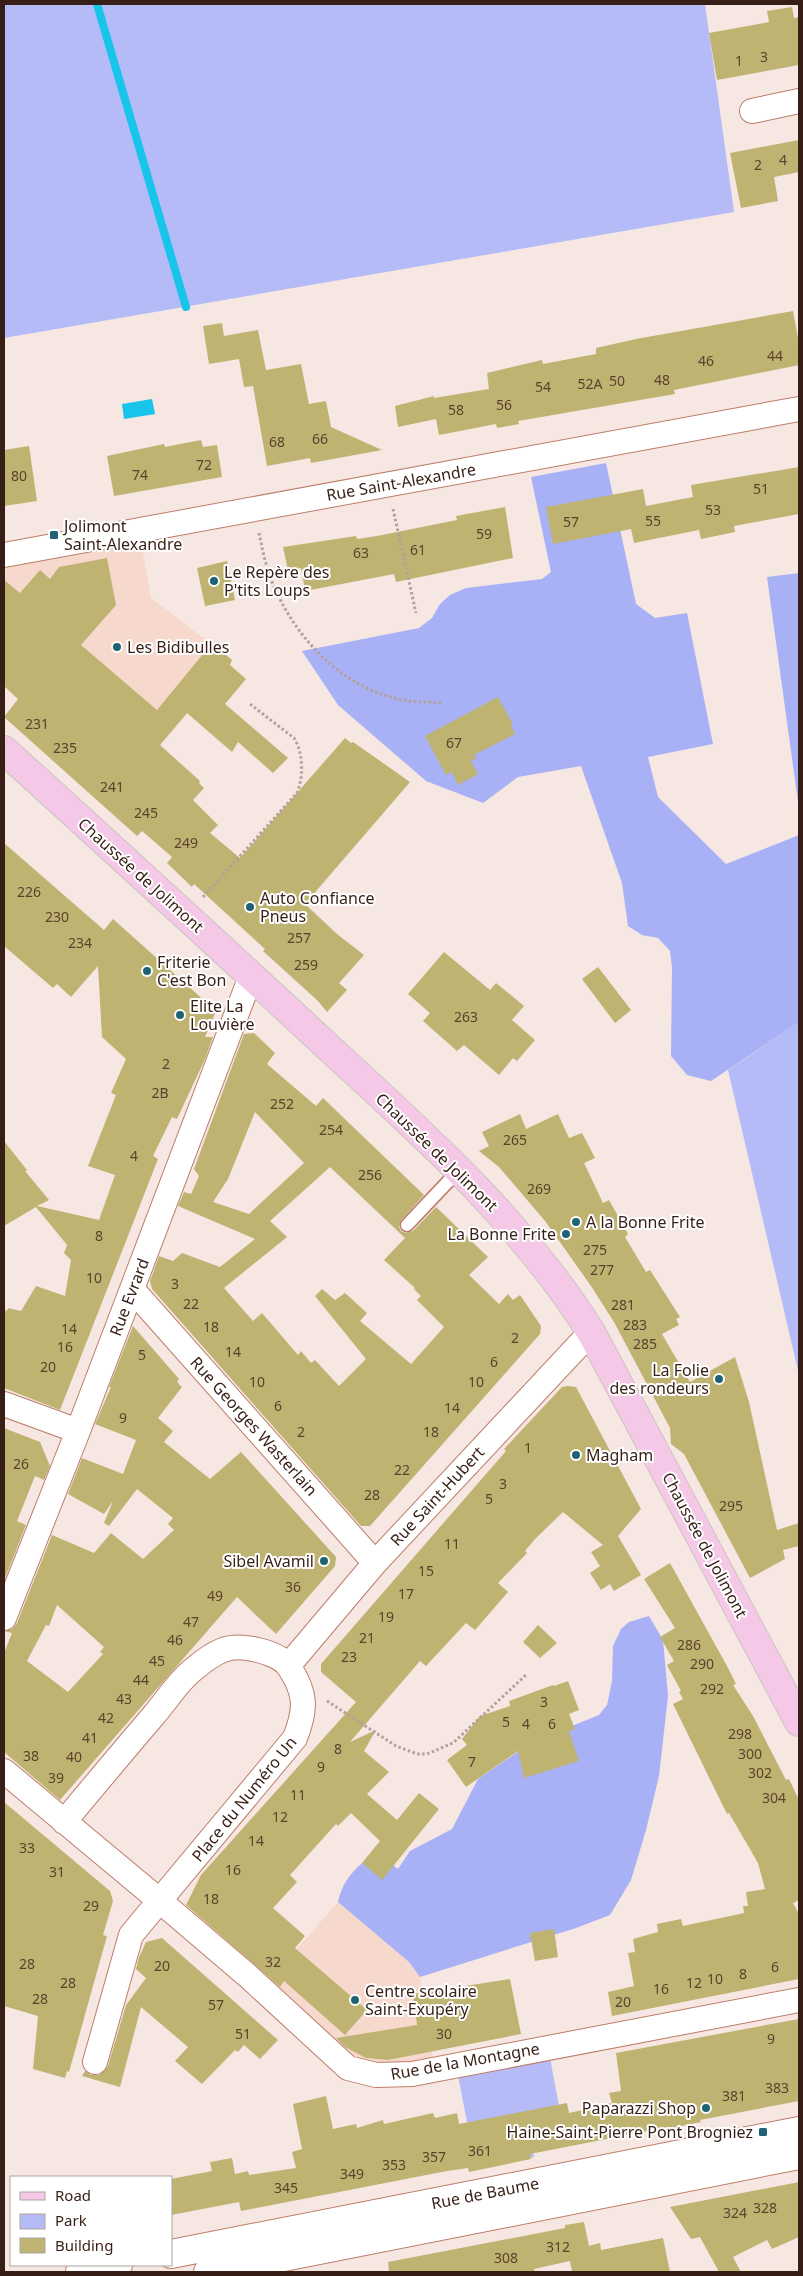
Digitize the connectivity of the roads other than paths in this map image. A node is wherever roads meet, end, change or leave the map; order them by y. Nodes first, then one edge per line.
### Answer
1 (799, 102) edge
2 (752, 111) dead end
3 (799, 409) edge
4 (10, 551) edge
5 (4, 750) edge
6 (251, 976) junction
7 (459, 1170) junction
8 (407, 1225) dead end
9 (132, 1290) junction
10 (591, 1332) junction
11 (4, 1404) edge
12 (78, 1431) junction
13 (375, 1563) junction
14 (4, 1618) edge
15 (288, 1666) junction
16 (799, 1722) edge
17 (4, 1771) edge
18 (64, 1822) junction
19 (160, 1900) junction
20 (799, 2000) edge
21 (95, 2062) dead end
22 (799, 2131) edge
23 (799, 2156) edge
24 (172, 2254) edge
25 (113, 2266) edge
26 (80, 2272) edge
27 (208, 2272) edge

1 - 2 street
3 - 4 street, Rue Saint-Alexandre
5 - 6 main road, Chaussée de Jolimont
6 - 7 main road, Chaussée de Jolimont
6 - 9 street, Rue Evrard
7 - 8 lane
7 - 10 main road, Chaussée de Jolimont
9 - 12 street, Rue Evrard
9 - 13 street, Rue Georges Wasterlain
10 - 13 street, Rue Saint-Hubert
10 - 16 main road, Chaussée de Jolimont
11 - 12 street
12 - 14 street, Rue Evrard
13 - 15 street, Rue Saint-Hubert
15 - 18 street
15 - 19 street, Place du Numéro Un
17 - 18 street
18 - 19 street
19 - 20 street, Rue de la Montagne
19 - 21 street, Place du Numéro Un
22 - 24 main road, Rue de Baume
23 - 27 main road, Rue de Baume
25 - 26 main road

